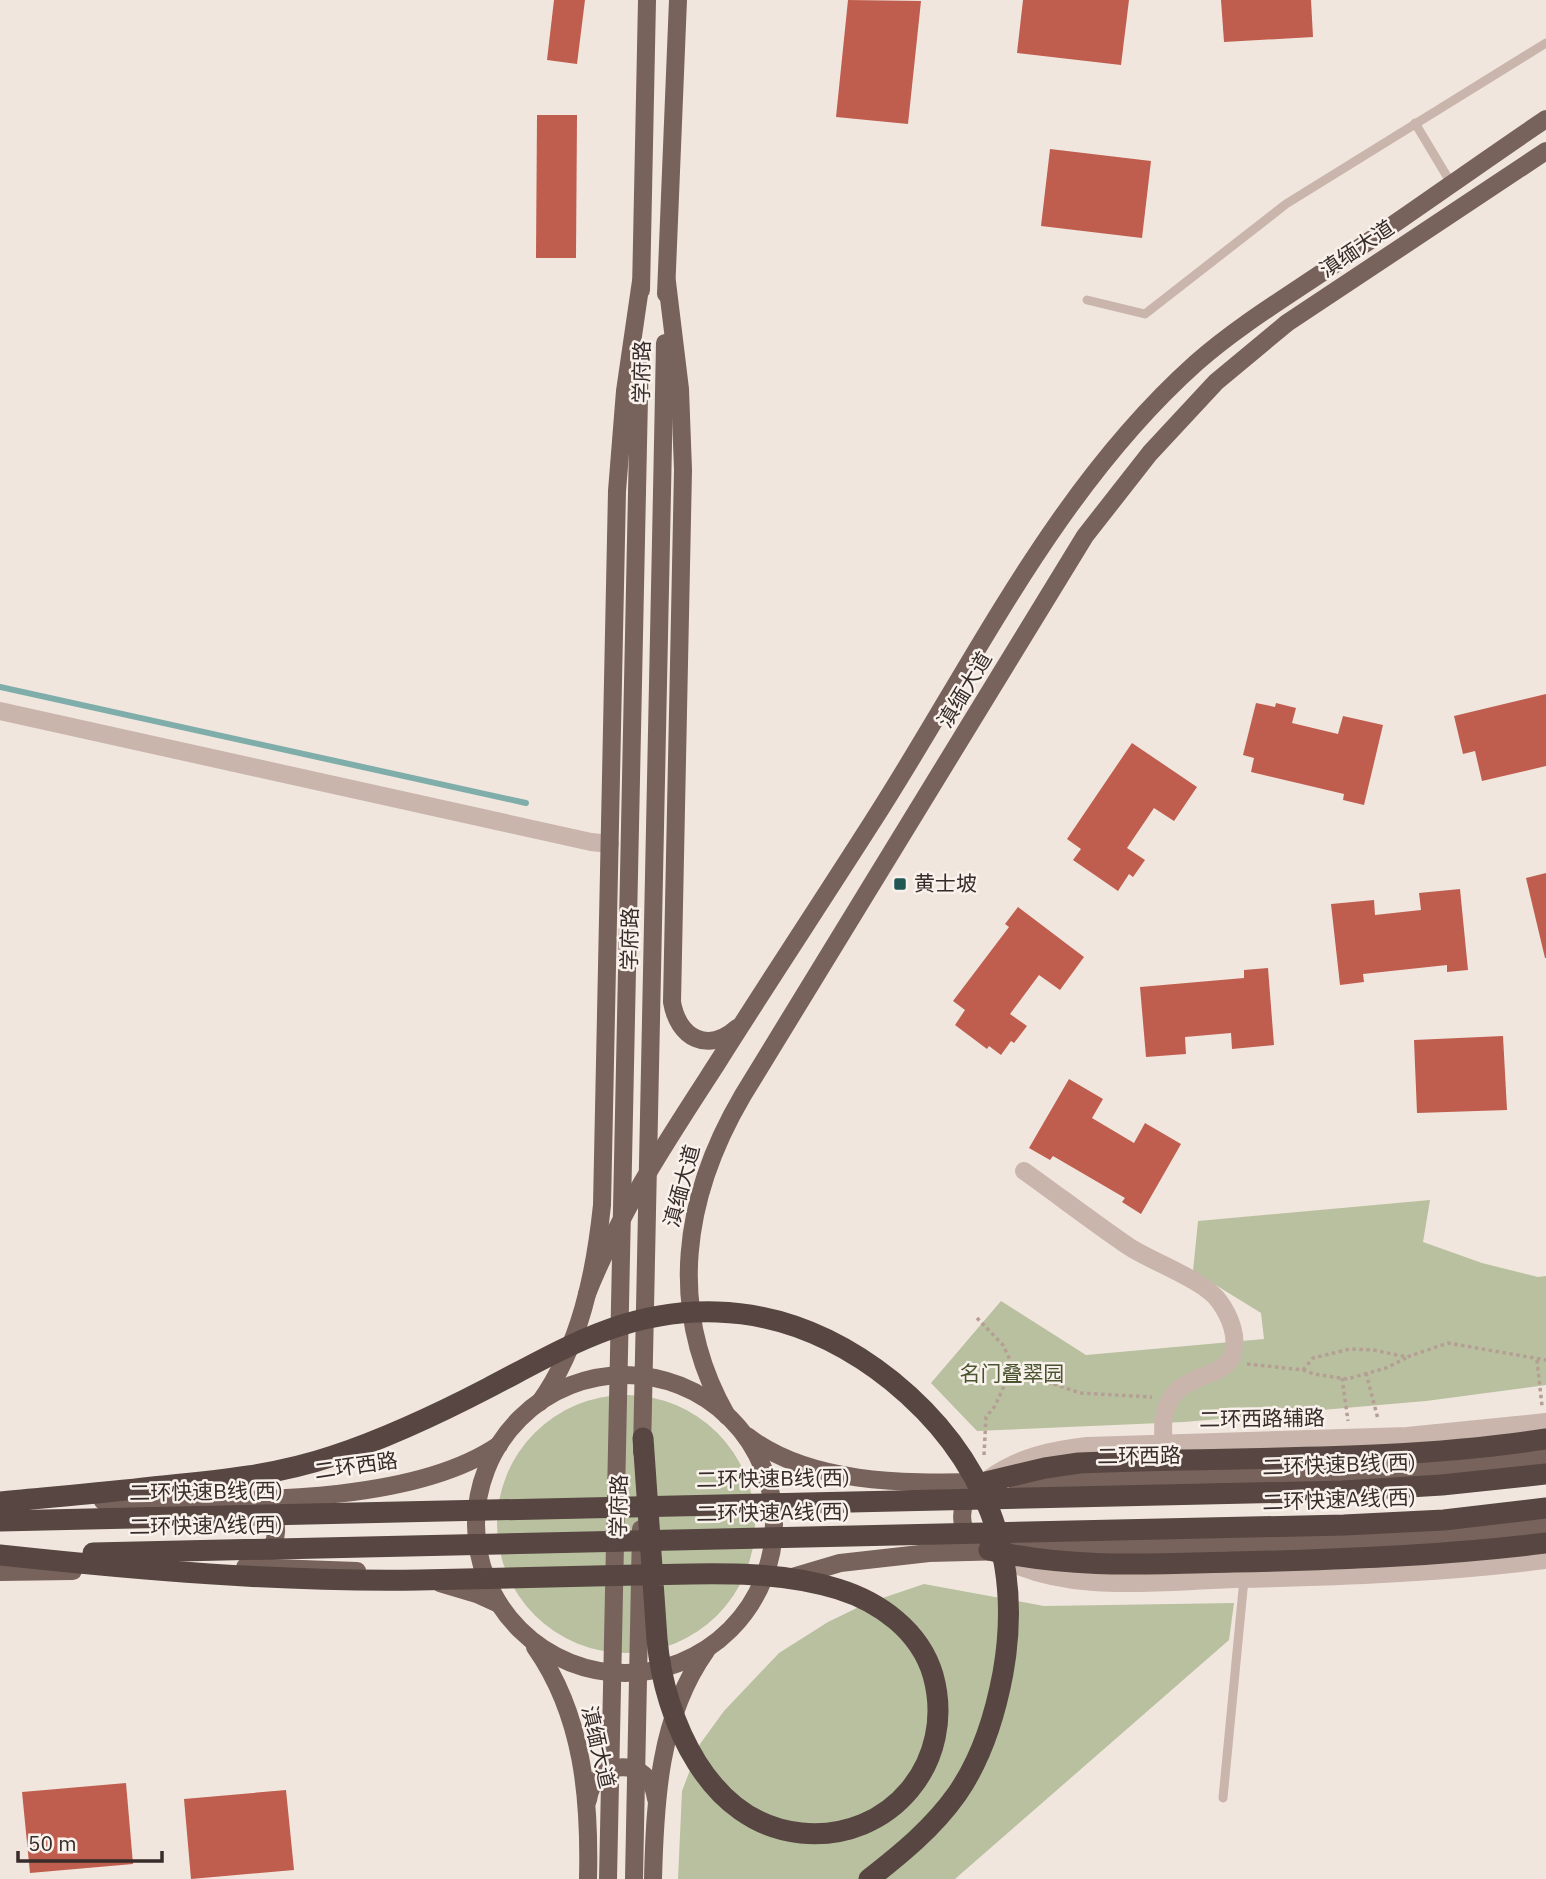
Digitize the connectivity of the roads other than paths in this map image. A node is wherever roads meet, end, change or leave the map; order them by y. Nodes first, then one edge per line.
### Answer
1 (647, 0) edge
2 (678, 0) edge
3 (1546, 43) edge
4 (1546, 119) edge
5 (1415, 123) junction
6 (1546, 150) edge
7 (1451, 183) junction
8 (641, 281) junction
9 (667, 282) junction
10 (1087, 300) dead end
11 (0, 710) edge
12 (610, 844) junction
13 (673, 957) junction
14 (607, 958) junction
15 (742, 1023) junction
16 (1024, 1171) dead end
17 (587, 1294) junction
18 (540, 1402) junction
19 (727, 1416) junction
20 (1545, 1428) edge
21 (742, 1432) junction
22 (643, 1438) junction
23 (1163, 1444) junction
24 (499, 1445) junction
25 (1546, 1457) edge
26 (1546, 1474) edge
27 (986, 1482) junction
28 (248, 1498) junction
29 (0, 1503) edge
30 (1546, 1508) edge
31 (0, 1521) edge
32 (1546, 1526) edge
33 (1546, 1543) edge
34 (989, 1550) junction
35 (0, 1555) edge
36 (1546, 1560) edge
37 (250, 1567) junction
38 (0, 1572) edge
39 (1244, 1579) junction
40 (754, 1599) junction
41 (499, 1604) junction
42 (526, 1636) junction
43 (708, 1648) junction
44 (1223, 1798) dead end
45 (656, 1800) junction
46 (588, 1803) junction
47 (588, 1879) edge
48 (608, 1879) edge
49 (634, 1879) edge
50 (653, 1879) edge
51 (869, 1879) edge

1 - 8 main road, 学府路
2 - 9 main road, 学府路
3 - 5 lane
4 - 7 main road, 滇缅大道
5 - 7 lane
5 - 10 lane
6 - 19 main road, 滇缅大道
7 - 15 main road, 滇缅大道
8 - 12 main road, 学府路
8 - 48 main road, 学府路, bridge
9 - 13 main road
9 - 22 main road, 学府路, bridge
11 - 12 street
12 - 14 main road, 学府路
13 - 14 main road
13 - 15 main road
14 - 17 main road, 学府路
15 - 17 main road, 滇缅大道
16 - 23 street
17 - 18 main road, 学府路
18 - 19 main road
18 - 24 main road
19 - 21 main road
20 - 23 street, 二环西路辅路
20 - 27 highway
21 - 27 main road, 二环西路
21 - 40 main road
22 - 35 highway, bridge
22 - 49 main road, 学府路, bridge
23 - 27 street, 二环西路辅路
24 - 28 main road, 二环西路
24 - 41 main road
25 - 27 main road, 二环西路
26 - 31 highway, 二环快速B线(西), bridge
27 - 34 main road
28 - 29 main road, 二环西路
28 - 37 main road
29 - 51 highway, bridge
30 - 35 highway, 二环快速A线(西), bridge
32 - 34 main road
33 - 34 highway
34 - 39 street
34 - 40 main road
36 - 39 street
37 - 38 main road
37 - 41 main road
39 - 44 lane
40 - 43 main road
41 - 42 main road
42 - 43 main road
42 - 46 main road, 滇缅大道
43 - 45 main road
45 - 46 main road
45 - 50 main road
46 - 47 main road, 滇缅大道

